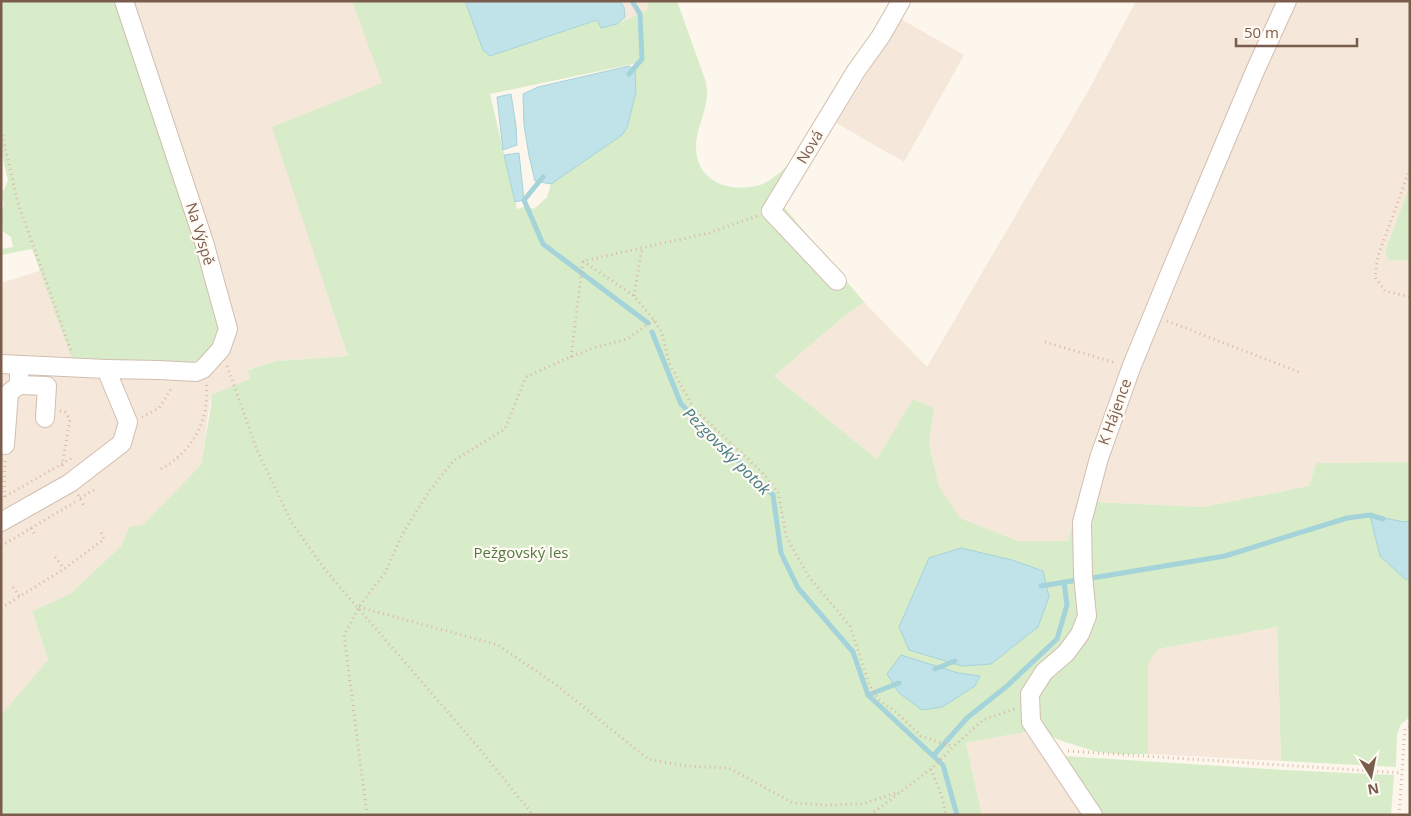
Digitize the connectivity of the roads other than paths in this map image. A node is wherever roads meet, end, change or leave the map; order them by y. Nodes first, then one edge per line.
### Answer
1 (124, 1) edge
2 (901, 1) edge
3 (1287, 1) edge
4 (837, 281) dead end
5 (1, 364) edge
6 (19, 365) junction
7 (106, 369) junction
8 (19, 385) junction
9 (45, 414) road end
10 (5, 445) road end
11 (1, 522) edge
12 (1094, 815) edge

1 - 7 street, Na Výspě
2 - 4 street, Nová
3 - 12 street, K Hájence
5 - 6 street
6 - 7 street
6 - 8 street
7 - 11 street
8 - 9 street
8 - 10 street

